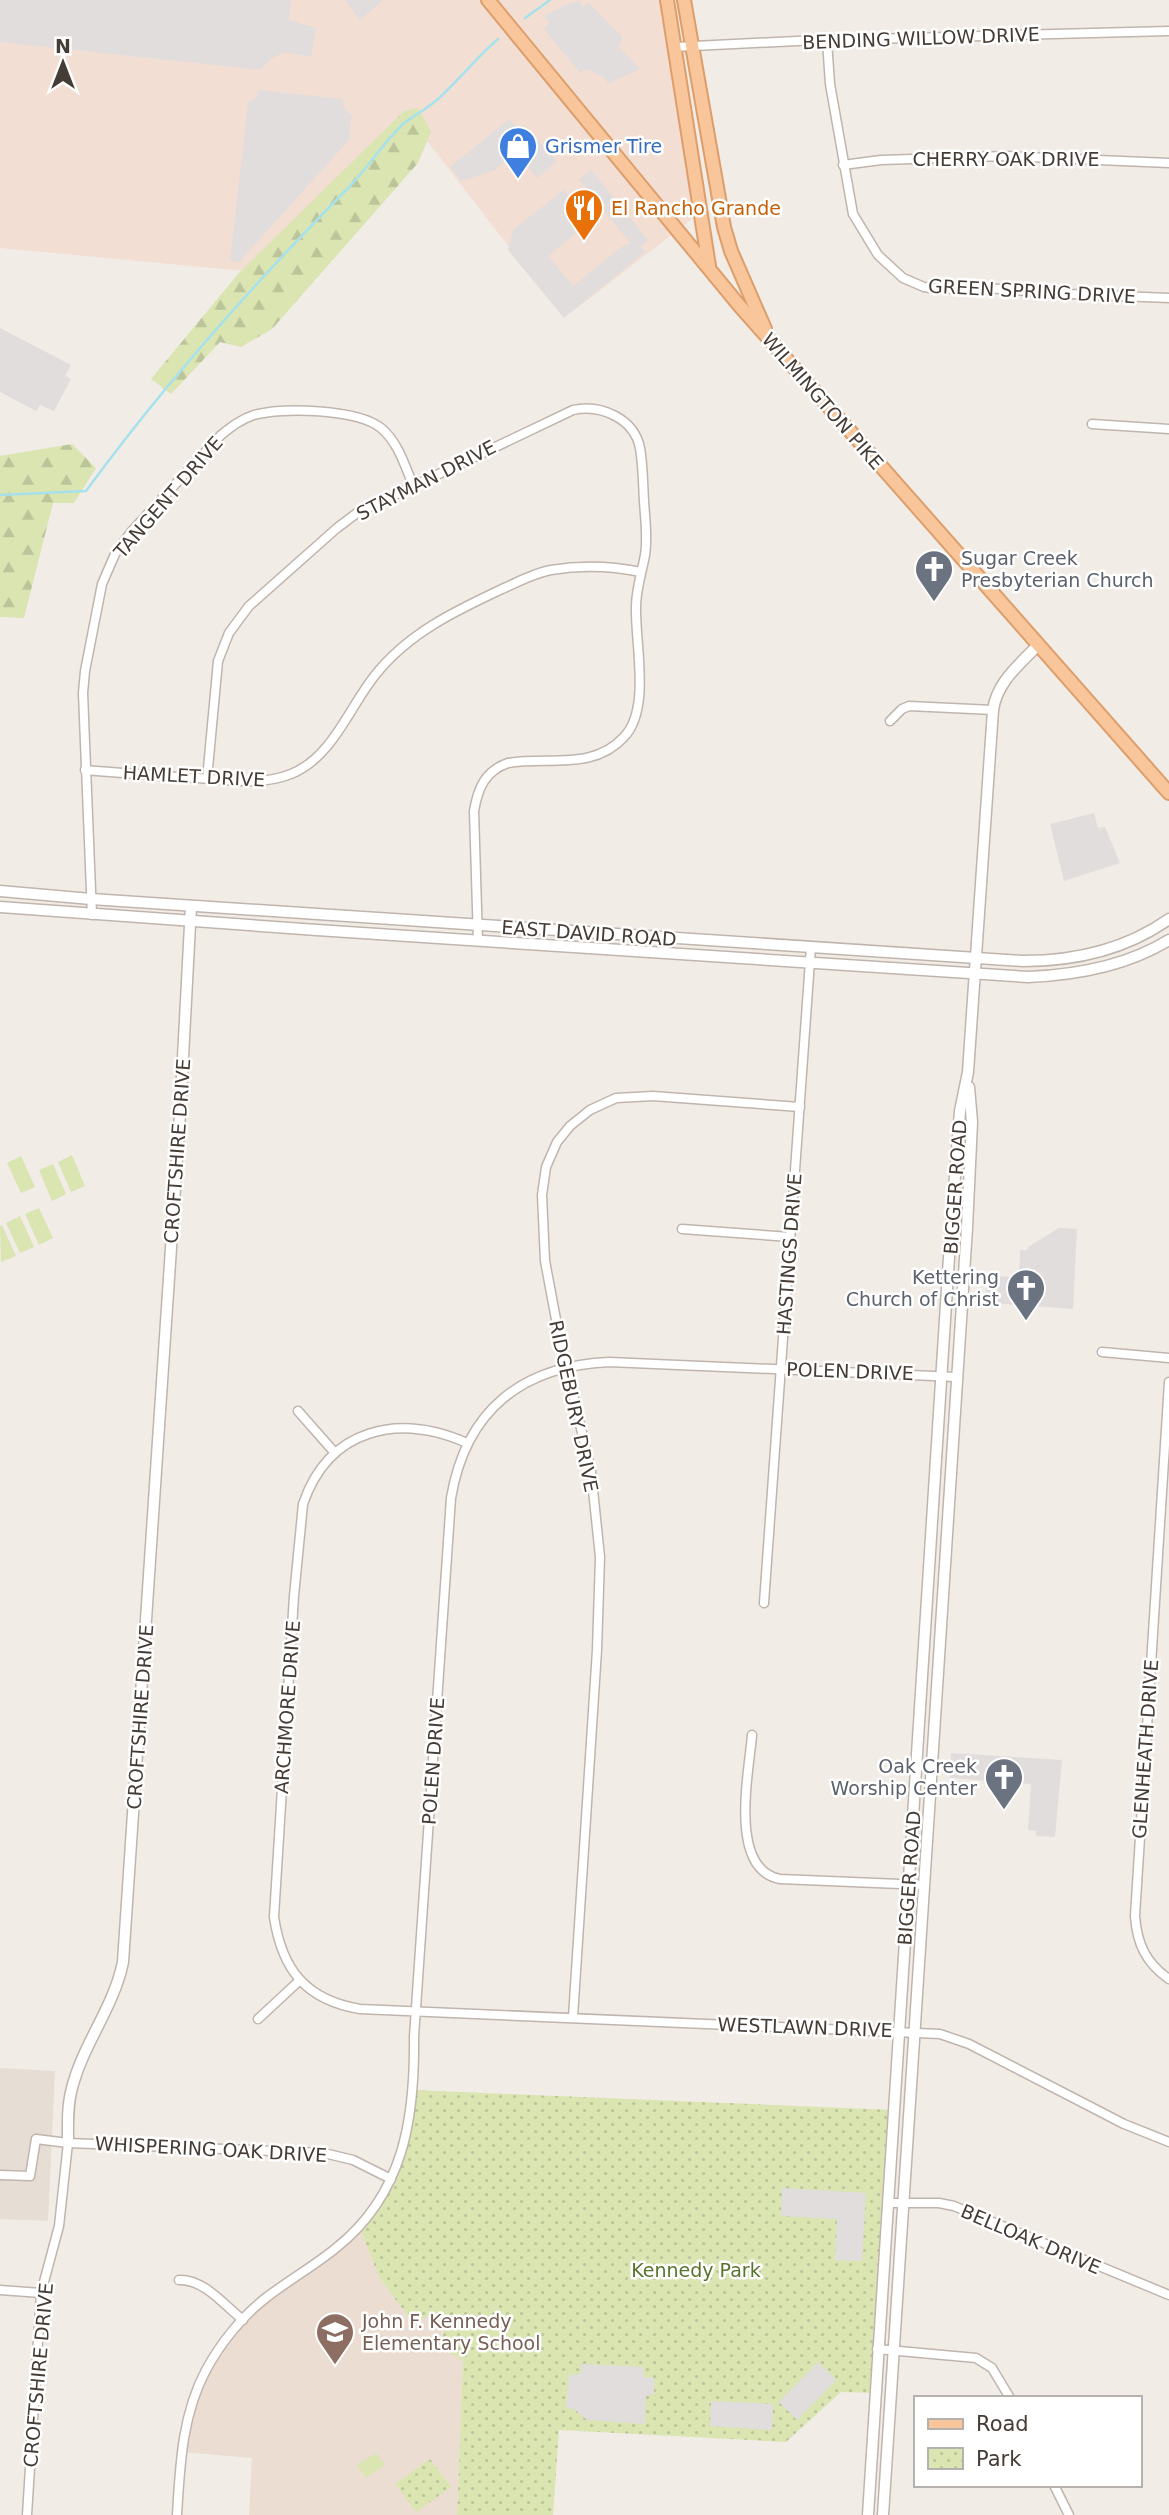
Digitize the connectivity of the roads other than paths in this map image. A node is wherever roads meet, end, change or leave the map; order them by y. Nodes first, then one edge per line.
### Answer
1 (488, 0) edge
2 (667, 0) edge
3 (684, 0) edge
4 (1169, 32) edge
5 (827, 41) junction
6 (692, 46) junction
7 (674, 47) junction
8 (702, 105) junction
9 (683, 108) junction
10 (1169, 163) edge
11 (843, 165) junction
12 (723, 225) junction
13 (703, 228) junction
14 (710, 269) junction
15 (1169, 298) edge
16 (771, 342) junction
17 (1092, 424) dead end
18 (1169, 429) edge
19 (413, 485) junction
20 (641, 572) junction
21 (1038, 645) junction
22 (993, 710) junction
23 (890, 721) dead end
24 (85, 770) junction
25 (207, 779) junction
26 (1169, 793) edge
27 (0, 891) edge
28 (91, 900) junction
29 (191, 906) junction
30 (0, 907) edge
31 (92, 915) junction
32 (1169, 919) edge
33 (190, 922) junction
34 (477, 925) junction
35 (1169, 940) edge
36 (478, 941) junction
37 (811, 947) junction
38 (977, 959) junction
39 (810, 963) junction
40 (975, 974) junction
41 (968, 1075) junction
42 (800, 1107) junction
43 (682, 1229) dead end
44 (790, 1237) junction
45 (1102, 1352) dead end
46 (1169, 1357) edge
47 (567, 1366) junction
48 (780, 1369) junction
49 (942, 1376) junction
50 (956, 1377) junction
51 (1169, 1382) edge
52 (298, 1411) dead end
53 (467, 1443) junction
54 (335, 1453) junction
55 (1165, 1508) edge
56 (764, 1603) dead end
57 (752, 1735) dead end
58 (908, 1885) junction
59 (924, 1885) junction
60 (1169, 1979) edge
61 (299, 1981) junction
62 (416, 2012) junction
63 (573, 2017) junction
64 (258, 2019) dead end
65 (900, 2031) junction
66 (915, 2032) junction
67 (1169, 2142) edge
68 (68, 2143) junction
69 (0, 2175) edge
70 (391, 2179) junction
71 (889, 2203) junction
72 (904, 2203) junction
73 (179, 2280) dead end
74 (0, 2290) edge
75 (41, 2293) junction
76 (1169, 2295) edge
77 (243, 2320) junction
78 (877, 2348) junction
79 (894, 2350) junction
80 (1009, 2396) edge
81 (1055, 2487) edge
82 (27, 2515) edge
83 (177, 2515) edge
84 (868, 2515) edge
85 (883, 2515) edge
86 (1069, 2515) edge

1 - 14 main road, WILMINGTON PIKE
2 - 7 main road
3 - 6 main road
4 - 5 street, BENDING WILLOW DRIVE
5 - 6 street, BENDING WILLOW DRIVE
5 - 11 street, GREEN SPRING DRIVE
6 - 7 street, BENDING WILLOW DRIVE
6 - 8 main road
7 - 9 main road
8 - 9 main road
8 - 12 main road
9 - 13 main road
10 - 11 street, CHERRY OAK DRIVE
11 - 15 street, GREEN SPRING DRIVE
12 - 13 main road
12 - 16 main road
13 - 14 main road
14 - 16 main road, WILMINGTON PIKE
16 - 21 main road, WILMINGTON PIKE
17 - 18 street
19 - 20 street, STAYMAN DRIVE
19 - 24 street, TANGENT DRIVE
19 - 25 street, STAYMAN DRIVE
20 - 25 street, HAMLET DRIVE
20 - 34 street
21 - 22 street, BIGGER ROAD
21 - 26 main road, WILMINGTON PIKE
22 - 23 street
22 - 38 street, BIGGER ROAD
24 - 25 street, HAMLET DRIVE
24 - 28 street, TANGENT DRIVE
27 - 28 street, EAST DAVID ROAD
28 - 29 street, EAST DAVID ROAD
28 - 31 street, TANGENT DRIVE
29 - 33 street, CROFTSHIRE DRIVE
29 - 34 street, EAST DAVID ROAD
30 - 31 street, EAST DAVID ROAD
31 - 33 street, EAST DAVID ROAD
32 - 38 street, EAST DAVID ROAD
33 - 36 street, EAST DAVID ROAD
33 - 68 street, CROFTSHIRE DRIVE
34 - 36 street
34 - 37 street, EAST DAVID ROAD
35 - 40 street, EAST DAVID ROAD
36 - 39 street, EAST DAVID ROAD
37 - 38 street, EAST DAVID ROAD
37 - 39 street, HASTINGS DRIVE
38 - 40 street, BIGGER ROAD
39 - 40 street, EAST DAVID ROAD
39 - 42 street, HASTINGS DRIVE
40 - 41 street, BIGGER ROAD
41 - 49 street, BIGGER ROAD
41 - 50 street, BIGGER ROAD
42 - 44 street, HASTINGS DRIVE
42 - 47 street, RIDGEBURY DRIVE
43 - 44 street
44 - 48 street, HASTINGS DRIVE
45 - 46 street
47 - 48 street, POLEN DRIVE
47 - 53 street, POLEN DRIVE
47 - 63 street, RIDGEBURY DRIVE
48 - 49 street, POLEN DRIVE
48 - 56 street, HASTINGS DRIVE
49 - 50 street, POLEN DRIVE
49 - 58 street, BIGGER ROAD
50 - 59 street, BIGGER ROAD
51 - 55 street, GLENHEATH DRIVE
52 - 54 street
53 - 54 street, ARCHMORE DRIVE
53 - 62 street, POLEN DRIVE
54 - 61 street, ARCHMORE DRIVE
55 - 60 street, GLENHEATH DRIVE
57 - 58 street
58 - 59 street
58 - 65 street, BIGGER ROAD
59 - 66 street, BIGGER ROAD
61 - 62 street
61 - 64 street
62 - 63 street, WESTLAWN DRIVE
62 - 70 street, POLEN DRIVE
63 - 65 street, WESTLAWN DRIVE
65 - 66 street, WESTLAWN DRIVE
65 - 71 street, BIGGER ROAD
66 - 67 street, WESTLAWN DRIVE
66 - 72 street, BIGGER ROAD
68 - 69 street, WHISPERING OAK DRIVE
68 - 70 street, WHISPERING OAK DRIVE
68 - 75 street, CROFTSHIRE DRIVE
70 - 77 street, POLEN DRIVE
71 - 72 street, BELLOAK DRIVE
71 - 78 street, BIGGER ROAD
72 - 76 street, BELLOAK DRIVE
72 - 79 street, BIGGER ROAD
73 - 77 street
74 - 75 street
75 - 82 street, CROFTSHIRE DRIVE
77 - 83 street, POLEN DRIVE
78 - 79 street
78 - 84 street, BIGGER ROAD
79 - 80 street
79 - 85 street, BIGGER ROAD
81 - 86 street

